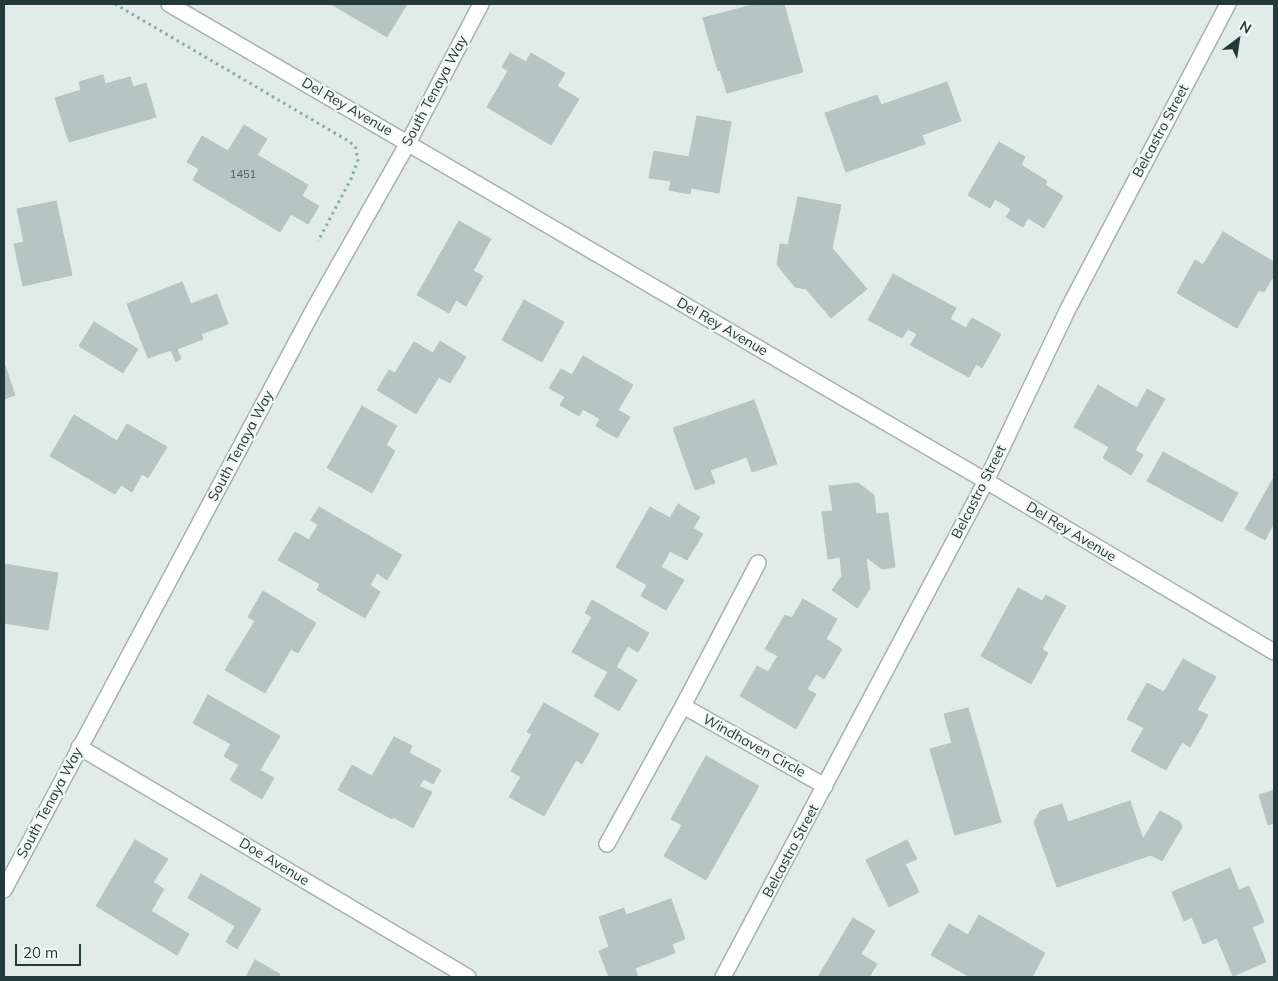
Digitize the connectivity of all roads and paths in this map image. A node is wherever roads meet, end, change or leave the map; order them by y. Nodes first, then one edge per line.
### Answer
1 (115, 4) edge
2 (169, 4) edge
3 (480, 4) edge
4 (1228, 4) edge
5 (408, 143) junction
6 (318, 241) dead end
7 (986, 482) junction
8 (758, 563) dead end
9 (1274, 652) edge
10 (683, 706) junction
11 (79, 747) junction
12 (825, 786) junction
13 (607, 844) dead end
14 (4, 890) edge
15 (468, 977) edge
16 (723, 977) edge

1 - 6 path
2 - 5 street, Del Rey Avenue
3 - 5 street, South Tenaya Way
4 - 7 street, Belcastro Street
5 - 7 street, Del Rey Avenue
5 - 11 street, South Tenaya Way
7 - 9 street, Del Rey Avenue
7 - 12 street, Belcastro Street
8 - 10 street
10 - 12 street, Windhaven Circle
10 - 13 street
11 - 14 street, South Tenaya Way
11 - 15 street, Doe Avenue
12 - 16 street, Belcastro Street

